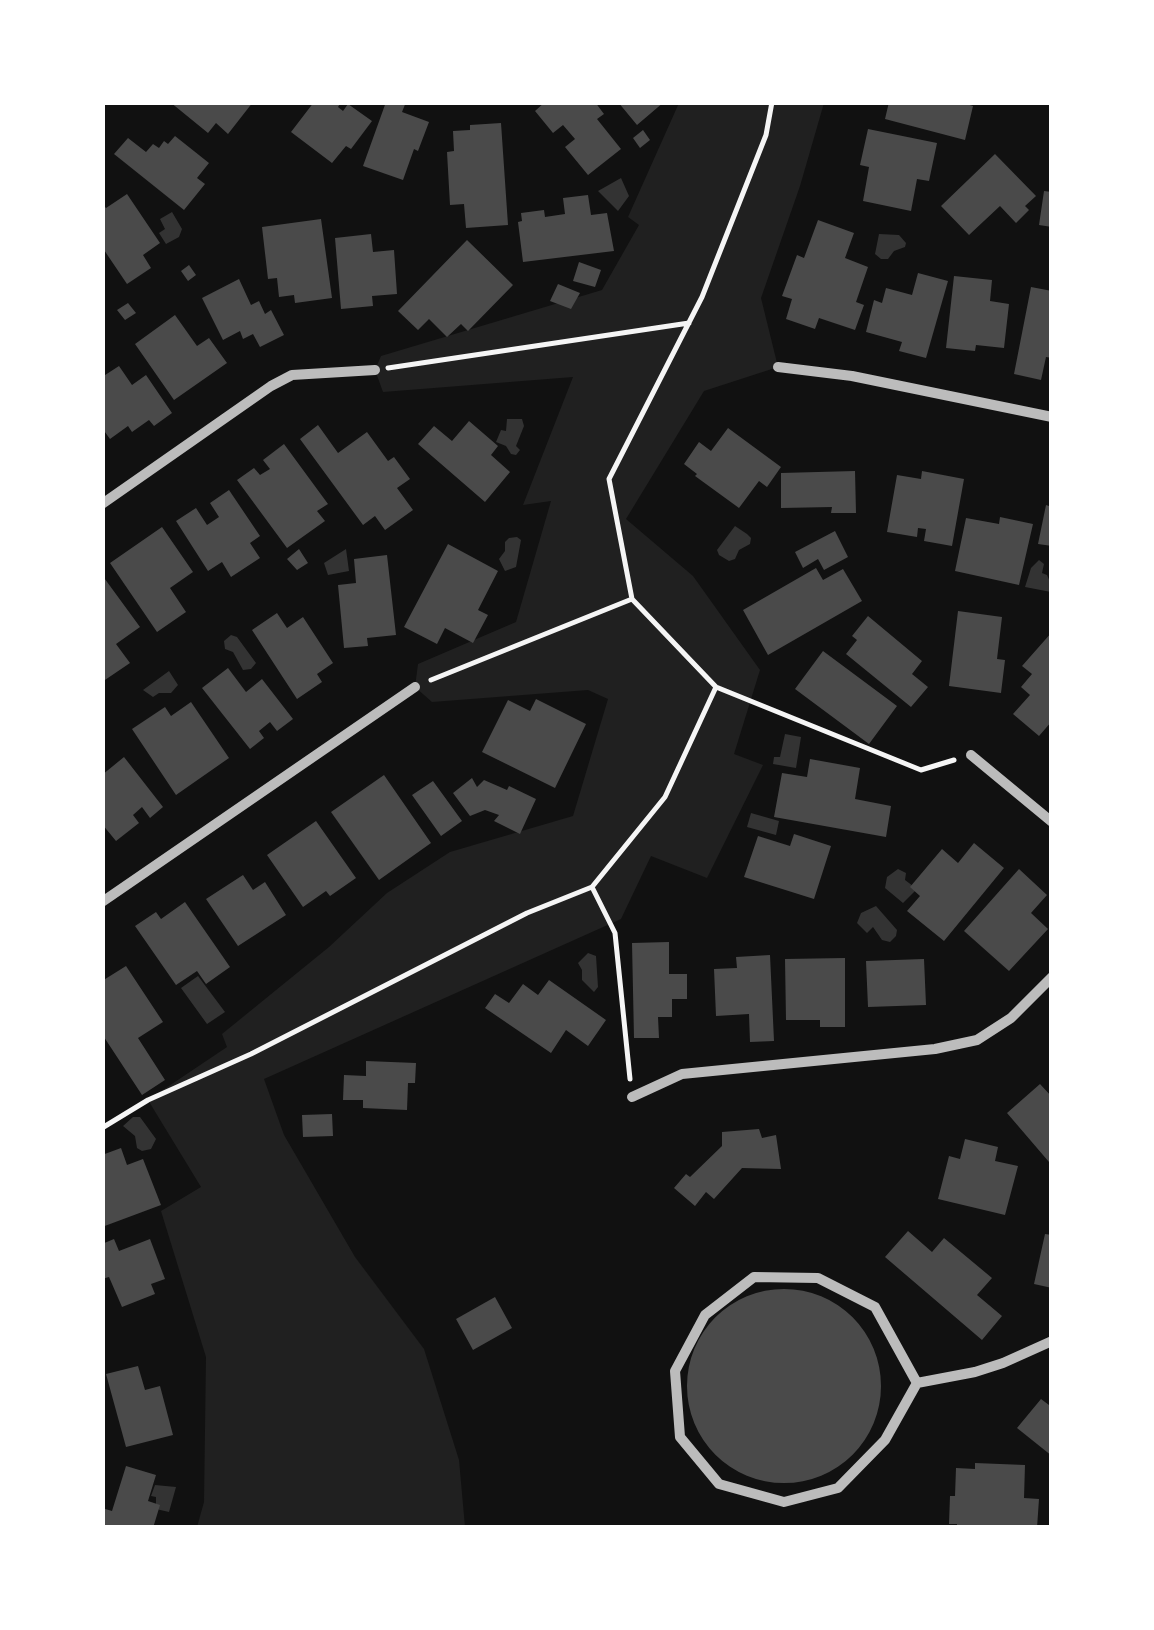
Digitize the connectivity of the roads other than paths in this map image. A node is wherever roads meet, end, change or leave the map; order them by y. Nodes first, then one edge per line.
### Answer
1 (778, 367) dead end
2 (376, 370) road end
3 (1052, 417) edge
4 (102, 504) edge
5 (415, 687) road end
6 (971, 754) road end
7 (1052, 822) edge
8 (102, 902) edge
9 (1052, 977) edge
10 (632, 1097) road end
11 (1052, 1341) edge
12 (917, 1384) junction

1 - 3 street
2 - 4 street
5 - 8 street
6 - 7 street
9 - 10 street
11 - 12 street
12 - 12 street

